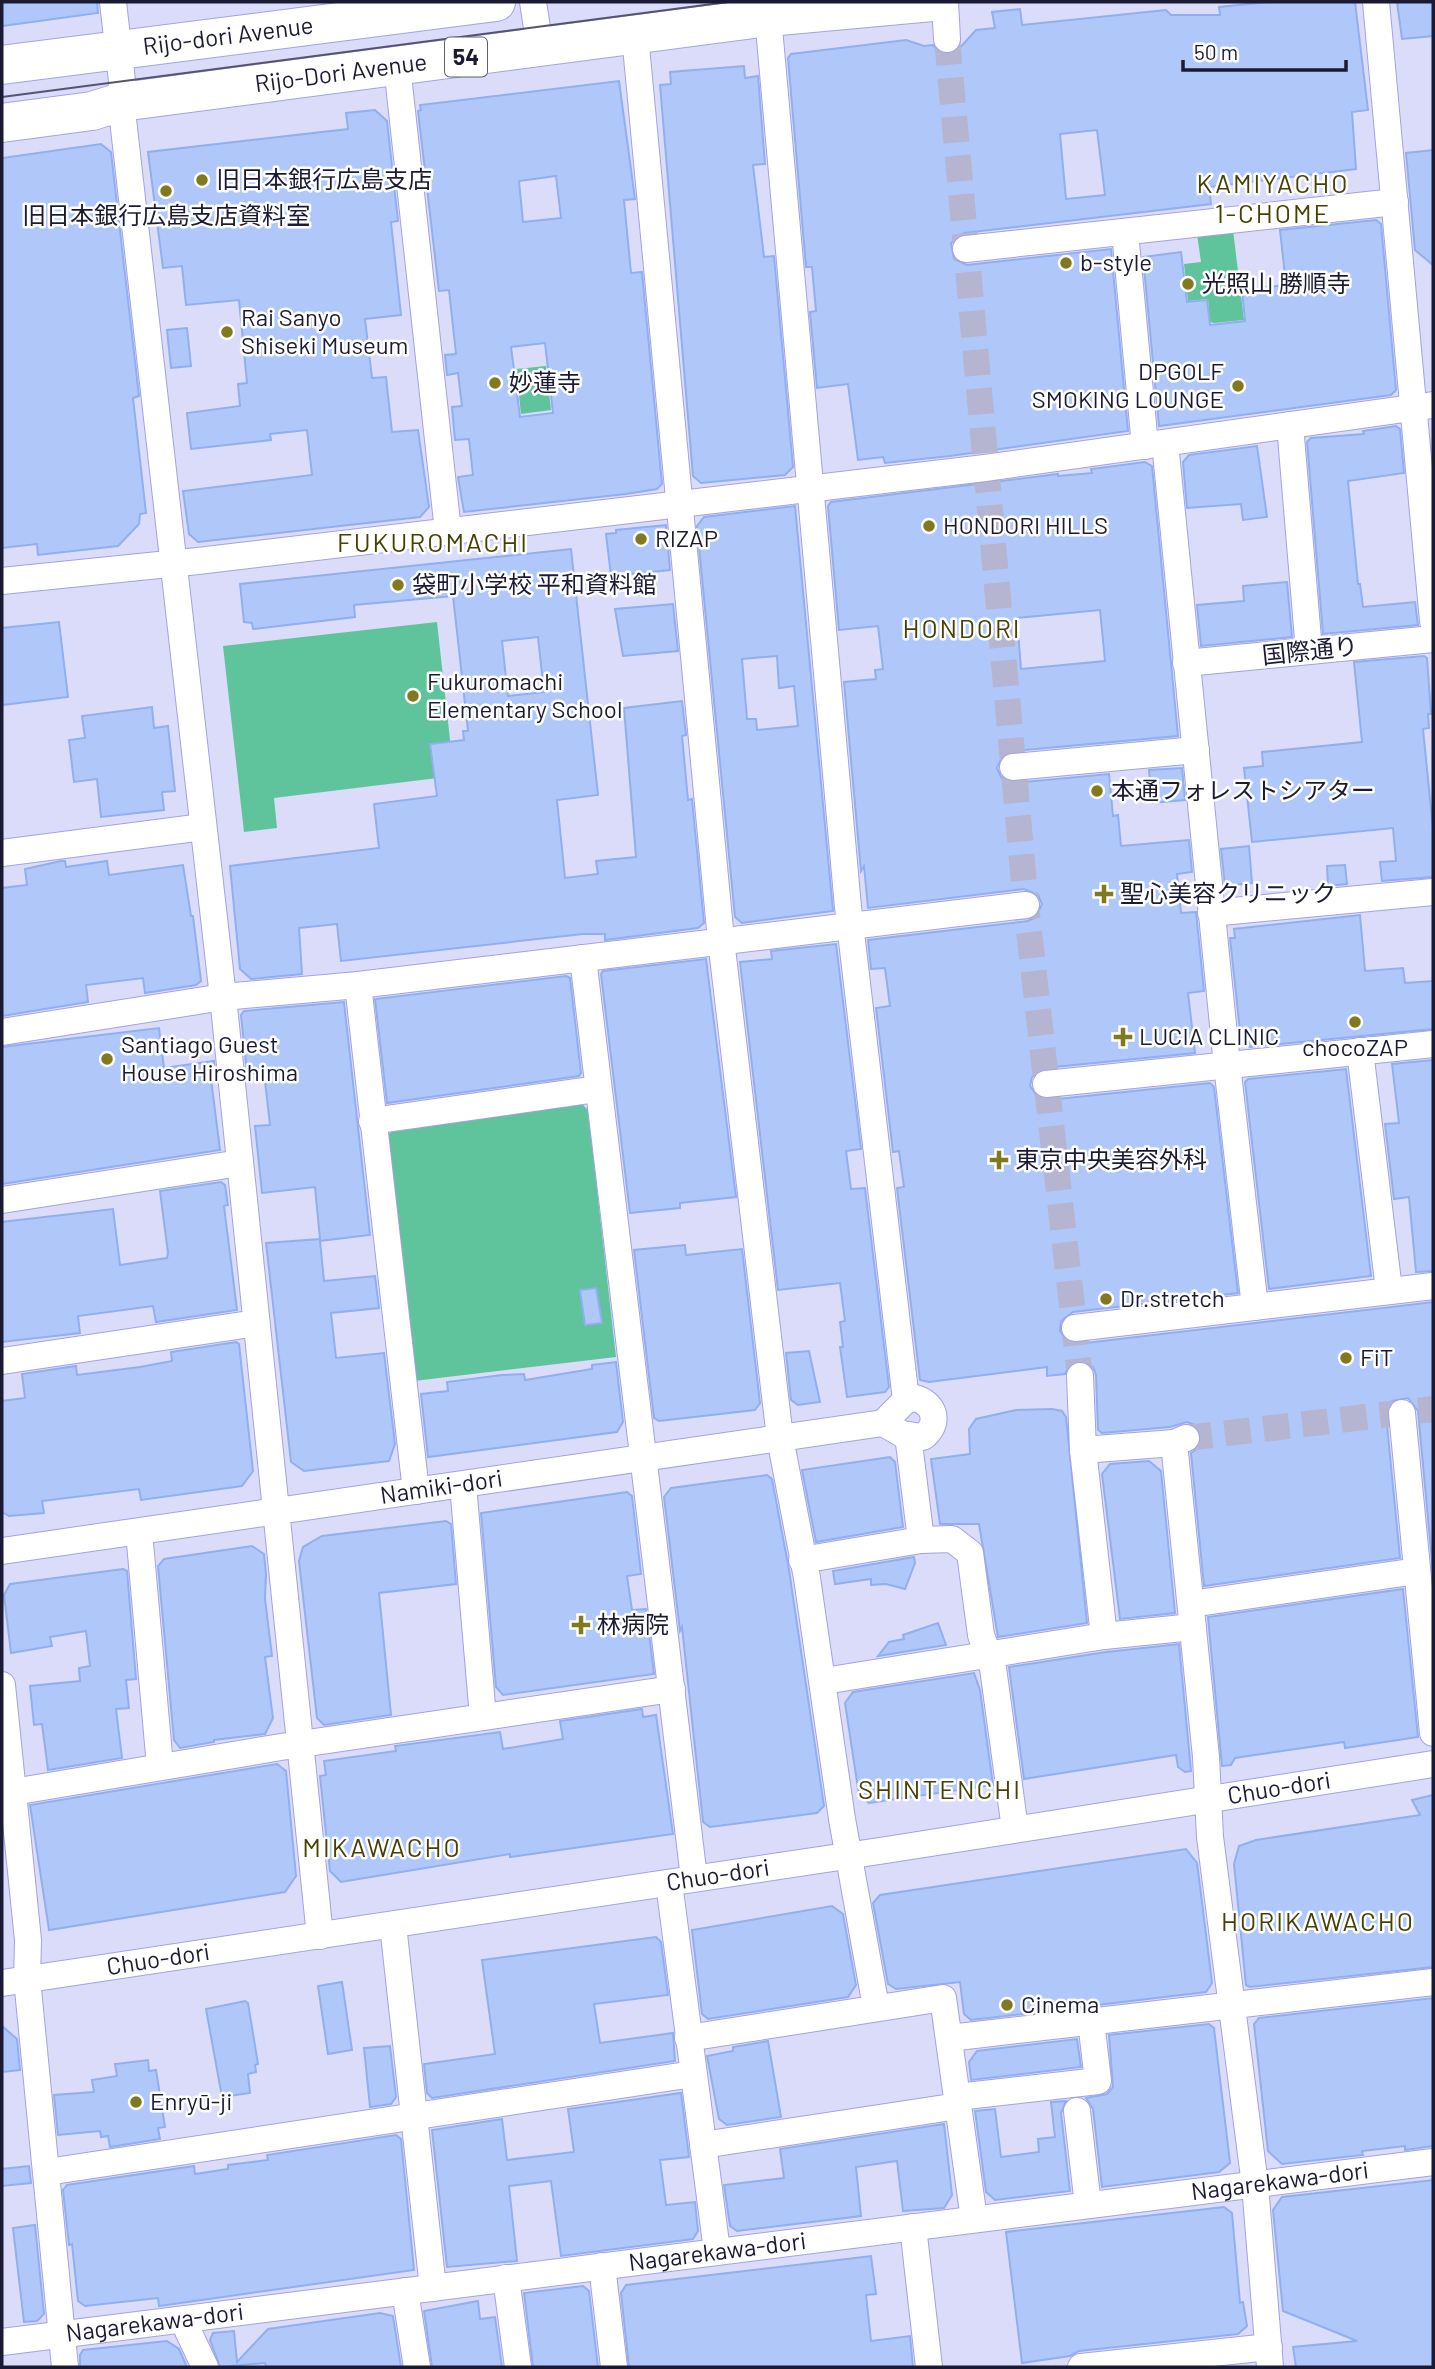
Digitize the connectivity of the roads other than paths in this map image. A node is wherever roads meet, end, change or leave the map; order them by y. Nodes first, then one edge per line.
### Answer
1 (113, 2) edge
2 (496, 2) edge
3 (533, 2) edge
4 (932, 2) edge
5 (945, 2) edge
6 (1376, 2) edge
7 (768, 17) junction
8 (635, 36) junction
9 (947, 39) tunnel mouth
10 (540, 47) junction
11 (119, 49) junction
12 (2, 65) edge
13 (397, 66) junction
14 (121, 102) junction
15 (2, 123) edge
16 (1395, 202) junction
17 (1125, 232) junction
18 (966, 249) dead end
19 (1423, 406) edge
20 (1290, 425) junction
21 (1155, 444) junction
22 (810, 488) junction
23 (679, 503) junction
24 (448, 531) junction
25 (174, 564) junction
26 (2, 581) edge
27 (1433, 621) edge
28 (1433, 639) edge
29 (1309, 651) junction
30 (1186, 663) junction
31 (1196, 750) junction
32 (1013, 767) dead end
33 (203, 827) junction
34 (2, 853) edge
35 (1433, 892) edge
36 (1026, 905) dead end
37 (1211, 913) junction
38 (850, 925) junction
39 (721, 940) junction
40 (583, 958) junction
41 (358, 985) junction
42 (223, 997) junction
43 (2, 1032) edge
44 (1433, 1044) edge
45 (1360, 1051) junction
46 (1227, 1065) junction
47 (1046, 1084) dead end
48 (597, 1088) junction
49 (372, 1121) junction
50 (240, 1163) junction
51 (2, 1200) edge
52 (1433, 1286) edge
53 (1388, 1290) junction
54 (1255, 1307) junction
55 (256, 1323) junction
56 (1075, 1328) dead end
57 (2, 1361) edge
58 (1080, 1376) tunnel mouth
59 (906, 1400) junction
60 (1402, 1413) dead end
61 (883, 1423) junction
62 (908, 1435) junction
63 (780, 1438) junction
64 (1083, 1450) junction
65 (644, 1458) junction
66 (463, 1485) junction
67 (416, 1491) junction
68 (277, 1512) junction
69 (139, 1532) junction
70 (921, 1540) junction
71 (2, 1552) edge
72 (802, 1560) junction
73 (1417, 1571) junction
74 (1192, 1615) junction
75 (1104, 1636) junction
76 (988, 1656) junction
77 (824, 1681) junction
78 (2, 1685) edge
79 (672, 1689) junction
80 (483, 1717) junction
81 (1433, 1733) edge
82 (300, 1744) junction
83 (1433, 1764) edge
84 (160, 1766) junction
85 (13, 1792) junction
86 (1208, 1799) junction
87 (1014, 1829) junction
88 (850, 1855) junction
89 (681, 1880) junction
90 (393, 1925) junction
91 (320, 1936) junction
92 (14, 1981) edge
93 (1433, 1982) edge
94 (876, 2007) junction
95 (1232, 2007) junction
96 (1091, 2021) junction
97 (688, 2038) junction
98 (949, 2038) junction
99 (693, 2074) junction
100 (958, 2101) junction
101 (1077, 2110) dead end
102 (413, 2115) junction
103 (702, 2145) junction
104 (1433, 2162) edge
105 (47, 2172) junction
106 (1255, 2185) junction
107 (1088, 2205) junction
108 (974, 2219) junction
109 (913, 2227) junction
110 (717, 2251) junction
111 (602, 2266) junction
112 (506, 2278) junction
113 (433, 2288) junction
114 (405, 2291) junction
115 (186, 2319) junction
116 (62, 2334) junction
117 (2, 2342) edge
118 (1270, 2357) edge
119 (1118, 2365) edge
120 (65, 2367) edge
121 (205, 2367) edge
122 (417, 2367) edge
123 (518, 2367) edge
124 (614, 2367) edge
125 (929, 2367) edge
126 (1081, 2367) edge

1 - 11 street
2 - 11 highway, Rijo-dori Avenue / 54
3 - 10 street
4 - 7 highway, Rijo-Dori Avenue / 54
5 - 9 street
6 - 16 street
7 - 8 highway, Rijo-Dori Avenue / 54
7 - 22 street
8 - 10 highway, Rijo-Dori Avenue / 54
8 - 23 street
10 - 13 highway, Rijo-Dori Avenue / 54
11 - 12 highway, Rijo-dori Avenue / 54
11 - 14 street
13 - 14 highway, Rijo-Dori Avenue / 54
13 - 24 street
14 - 15 highway, Rijo-Dori Avenue / 54
14 - 25 street
16 - 17 street
16 - 19 street
17 - 18 street
17 - 21 street
19 - 20 street
19 - 27 street
20 - 21 street
20 - 29 street
21 - 22 street
21 - 30 street
22 - 23 street
22 - 38 street
23 - 24 street
23 - 39 street
24 - 25 street
25 - 26 street
25 - 33 street
28 - 29 street, 国際通り
29 - 30 street, 国際通り
30 - 31 street
31 - 32 street
31 - 37 street
33 - 34 street
33 - 42 street
35 - 37 street
36 - 38 street
37 - 46 street
38 - 39 street
38 - 59 street
39 - 40 street
39 - 63 street
40 - 41 street
40 - 48 street
41 - 42 street
41 - 49 street
42 - 43 street
42 - 50 street
44 - 45 street
45 - 46 street
45 - 53 street
46 - 47 street
46 - 54 street
48 - 49 street
48 - 65 street
49 - 67 street
50 - 51 street
50 - 55 street
52 - 53 street
53 - 54 street
54 - 56 street
55 - 57 street
55 - 68 street
58 - 64 street
59 - 61 street
59 - 62 street
60 - 73 street
61 - 62 street
61 - 63 street, Namiki-dori
62 - 70 street
63 - 65 street, Namiki-dori
63 - 72 street
64 - 74 street
64 - 75 street
65 - 66 street, Namiki-dori
65 - 79 street
66 - 67 street, Namiki-dori
66 - 80 street
67 - 68 street, Namiki-dori
68 - 69 street, Namiki-dori
68 - 82 street
69 - 71 street, Namiki-dori
69 - 84 street
70 - 72 street
70 - 76 street
72 - 77 street
73 - 74 street
73 - 81 street
74 - 75 street
74 - 86 street
75 - 76 street
76 - 77 street
76 - 87 street
77 - 88 street
78 - 85 street
79 - 80 street
79 - 89 street
80 - 82 street
82 - 84 street
82 - 91 street
83 - 86 street, Chuo-dori
84 - 85 street
85 - 92 street
86 - 87 street, Chuo-dori
86 - 95 street
87 - 88 street, Chuo-dori
88 - 89 street, Chuo-dori
88 - 94 street
89 - 90 street, Chuo-dori
89 - 97 street
90 - 91 street, Chuo-dori
90 - 102 street
91 - 92 street, Chuo-dori
92 - 105 street
93 - 95 street
94 - 97 street
94 - 98 street
95 - 96 street
95 - 106 street
96 - 98 street
96 - 100 street
97 - 99 street
98 - 100 street
99 - 102 street
99 - 103 street
100 - 103 street
100 - 108 street
101 - 107 street
102 - 105 street
102 - 113 street
103 - 110 street
104 - 106 street, Nagarekawa-dori
105 - 116 street
106 - 107 street, Nagarekawa-dori
106 - 118 street
107 - 108 street, Nagarekawa-dori
108 - 109 street, Nagarekawa-dori
109 - 110 street, Nagarekawa-dori
109 - 125 street
110 - 111 street, Nagarekawa-dori
111 - 112 street, Nagarekawa-dori
111 - 124 street
112 - 113 street, Nagarekawa-dori
112 - 123 street
113 - 114 street, Nagarekawa-dori
114 - 115 street, Nagarekawa-dori
114 - 122 street
115 - 116 street, Nagarekawa-dori
115 - 121 street
116 - 117 street, Nagarekawa-dori
116 - 120 street
118 - 119 street
119 - 126 street

